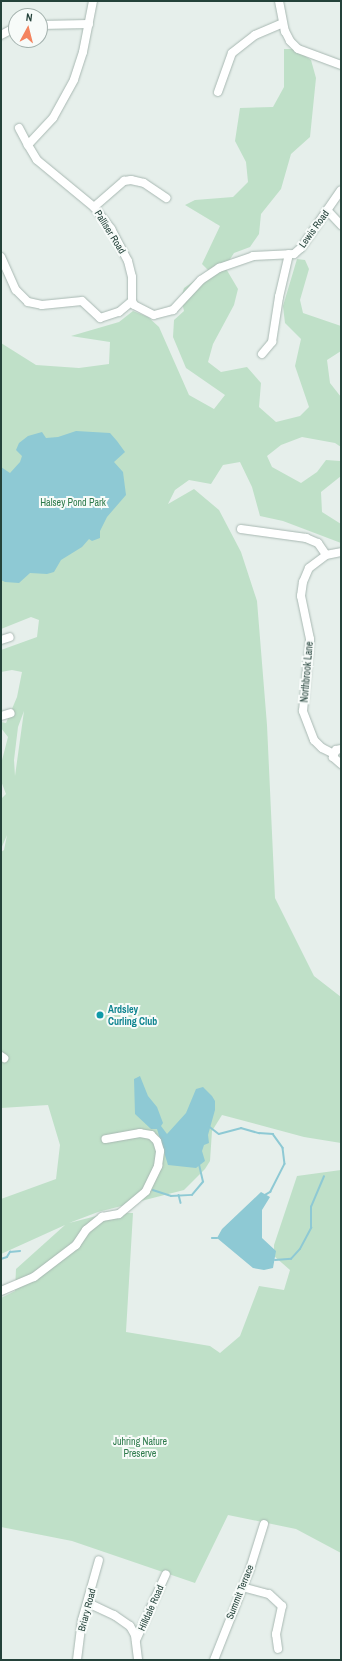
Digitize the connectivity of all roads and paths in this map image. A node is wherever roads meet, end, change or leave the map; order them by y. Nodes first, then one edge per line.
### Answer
1 (93, 1) edge
2 (279, 1) edge
3 (283, 23) junction
4 (89, 24) junction
5 (48, 25) edge
6 (341, 65) edge
7 (218, 92) dead end
8 (19, 128) dead end
9 (28, 145) junction
10 (341, 190) edge
11 (166, 198) dead end
12 (94, 207) junction
13 (327, 210) junction
14 (341, 225) edge
15 (289, 254) junction
16 (1, 257) edge
17 (132, 301) junction
18 (262, 354) dead end
19 (241, 529) dead end
20 (341, 552) edge
21 (326, 555) junction
22 (10, 637) dead end
23 (1, 640) edge
24 (11, 713) dead end
25 (1, 716) edge
26 (341, 749) edge
27 (334, 754) junction
28 (341, 764) edge
29 (106, 1138) dead end
30 (1, 1291) edge
31 (264, 1524) dead end
32 (99, 1560) dead end
33 (166, 1574) dead end
34 (242, 1587) junction
35 (88, 1603) junction
36 (136, 1640) junction
37 (278, 1649) dead end
38 (77, 1660) edge
39 (138, 1660) edge
40 (214, 1660) edge

1 - 4 street
2 - 3 street
3 - 6 street
3 - 7 street
4 - 5 street
4 - 9 street
8 - 9 street, Palliser Road
9 - 12 street, Palliser Road
10 - 13 street, Lewis Road
11 - 12 street
12 - 17 street, Palliser Road
13 - 14 street
13 - 15 street, Lewis Road
15 - 17 street, Lewis Road
15 - 18 street
16 - 17 street
19 - 21 street
20 - 21 street, Northbrook Lane
21 - 27 street, Northbrook Lane
22 - 23 street
24 - 25 street
26 - 27 street
27 - 28 street, Northbrook Lane
29 - 30 street
31 - 34 street, Summit Terrace
32 - 35 street, Briary Road
33 - 36 street, Hilldale Road
34 - 37 street
34 - 40 street, Summit Terrace
35 - 36 street
35 - 38 street, Briary Road
36 - 39 street

